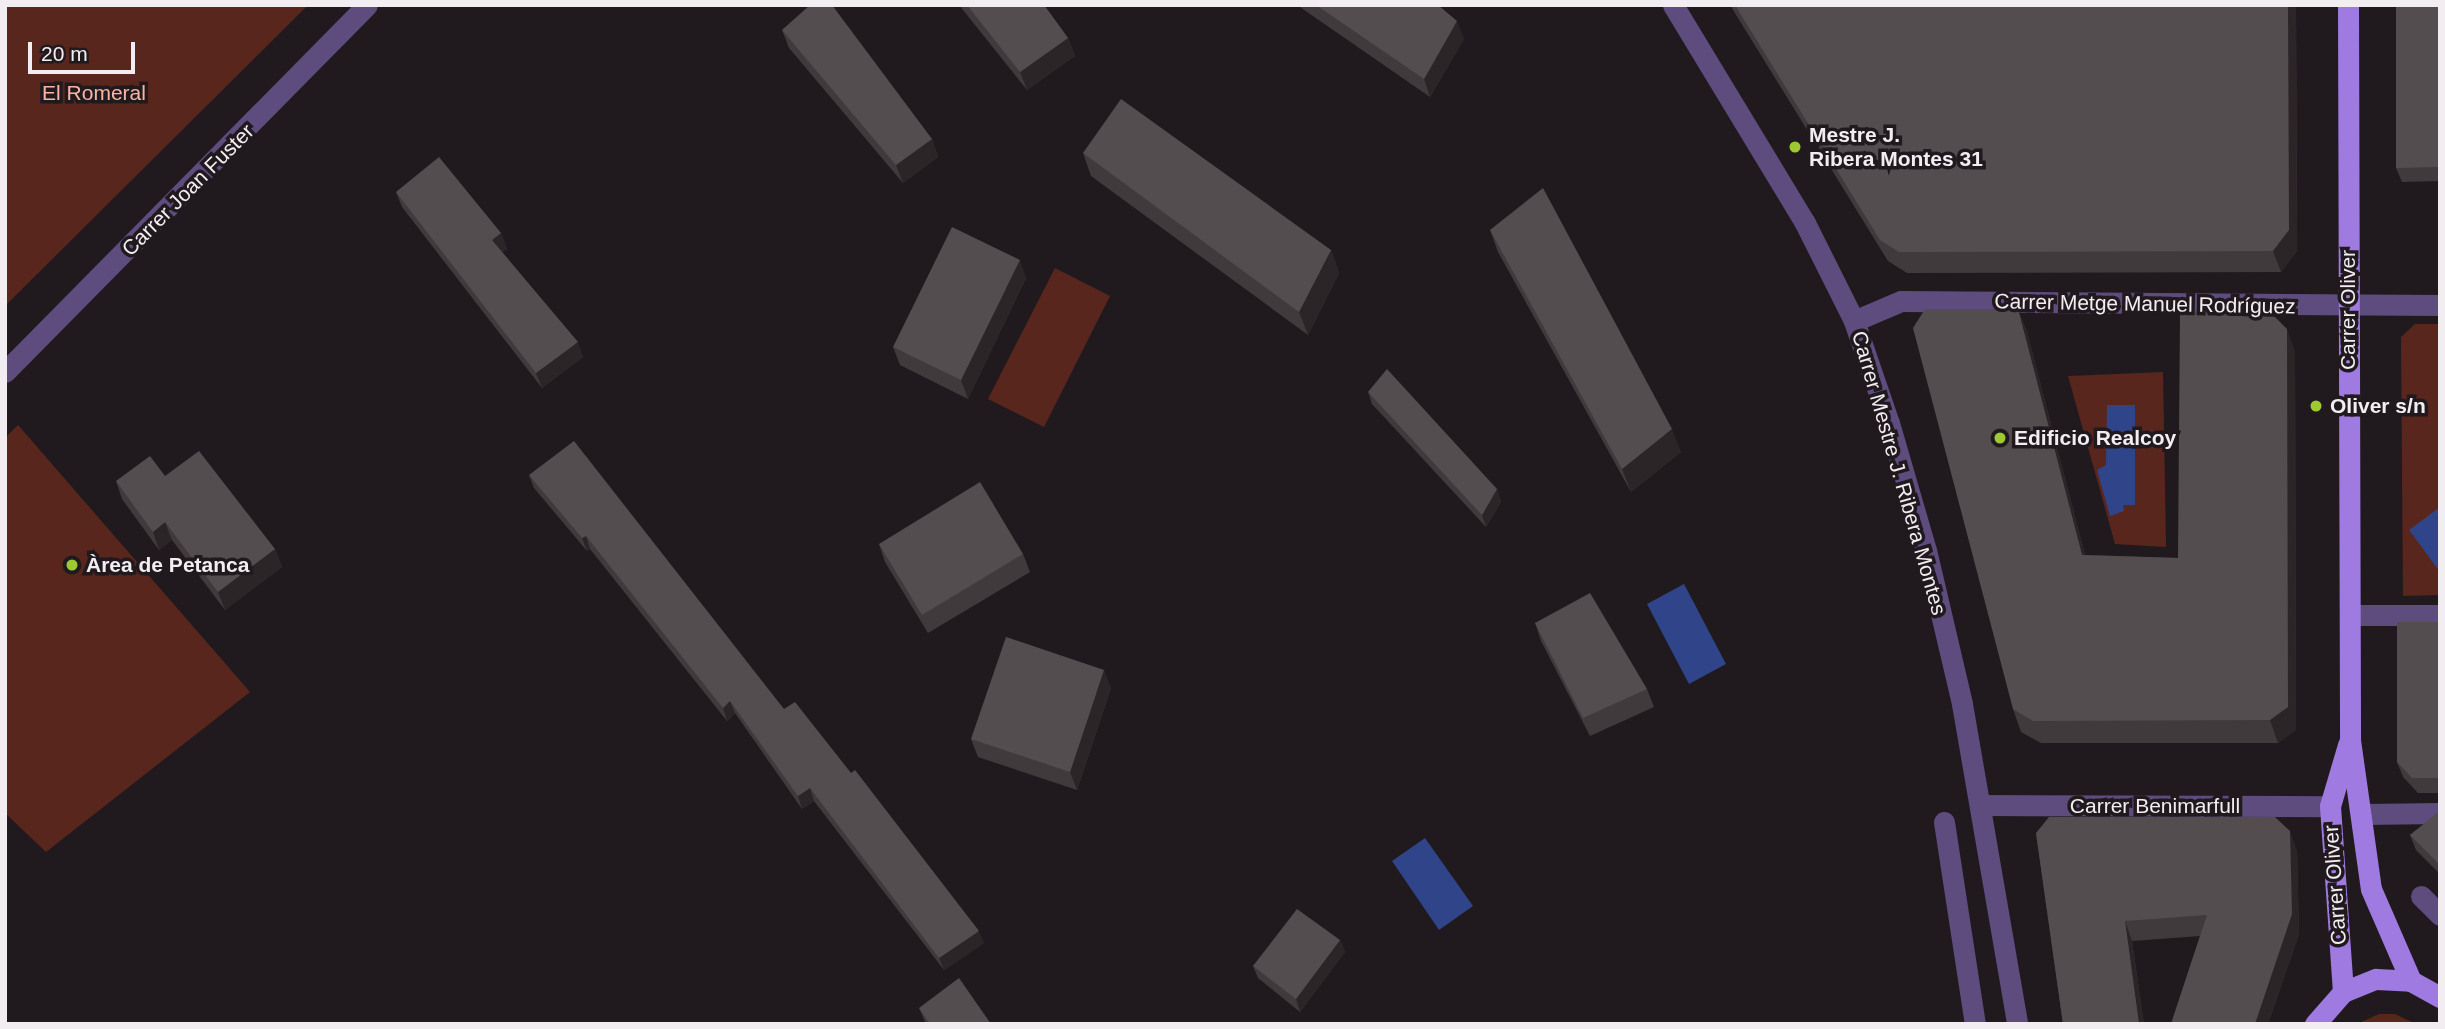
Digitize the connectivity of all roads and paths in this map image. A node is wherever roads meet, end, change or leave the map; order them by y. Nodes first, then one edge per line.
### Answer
1 (367, 5) edge
2 (1673, 5) edge
3 (2348, 5) edge
4 (2440, 305) edge
5 (2347, 306) junction
6 (1854, 321) junction
7 (5, 372) edge
8 (2350, 615) junction
9 (2440, 615) edge
10 (2350, 740) junction
11 (1980, 805) junction
12 (2330, 806) junction
13 (2440, 813) edge
14 (2364, 814) junction
15 (1944, 822) dead end
16 (2421, 896) dead end
17 (2440, 915) edge
18 (2411, 981) junction
19 (2343, 992) junction
20 (2440, 997) edge
21 (1975, 1024) edge
22 (2017, 1024) edge
23 (2315, 1024) edge

1 - 7 street, Carrer Joan Fuster
2 - 6 street, Carrer Mestre J. Ribera Montes
3 - 5 main road, Carrer Oliver
4 - 5 street, Carrer Metge Manuel Rodríguez
5 - 6 street, Carrer Metge Manuel Rodríguez
5 - 8 main road, Carrer Oliver
6 - 11 street, Carrer Mestre J. Ribera Montes
8 - 9 street
8 - 10 main road, Carrer Oliver
10 - 12 main road, Carrer Oliver
10 - 14 main road, Carrer Oliver
11 - 12 street, Carrer Benimarfull
11 - 22 street, Carrer Mestre J. Ribera Montes
12 - 19 main road, Carrer Oliver
13 - 14 street
14 - 18 main road, Carrer Oliver
15 - 21 street
16 - 17 street
18 - 19 main road
18 - 20 main road
19 - 23 main road

